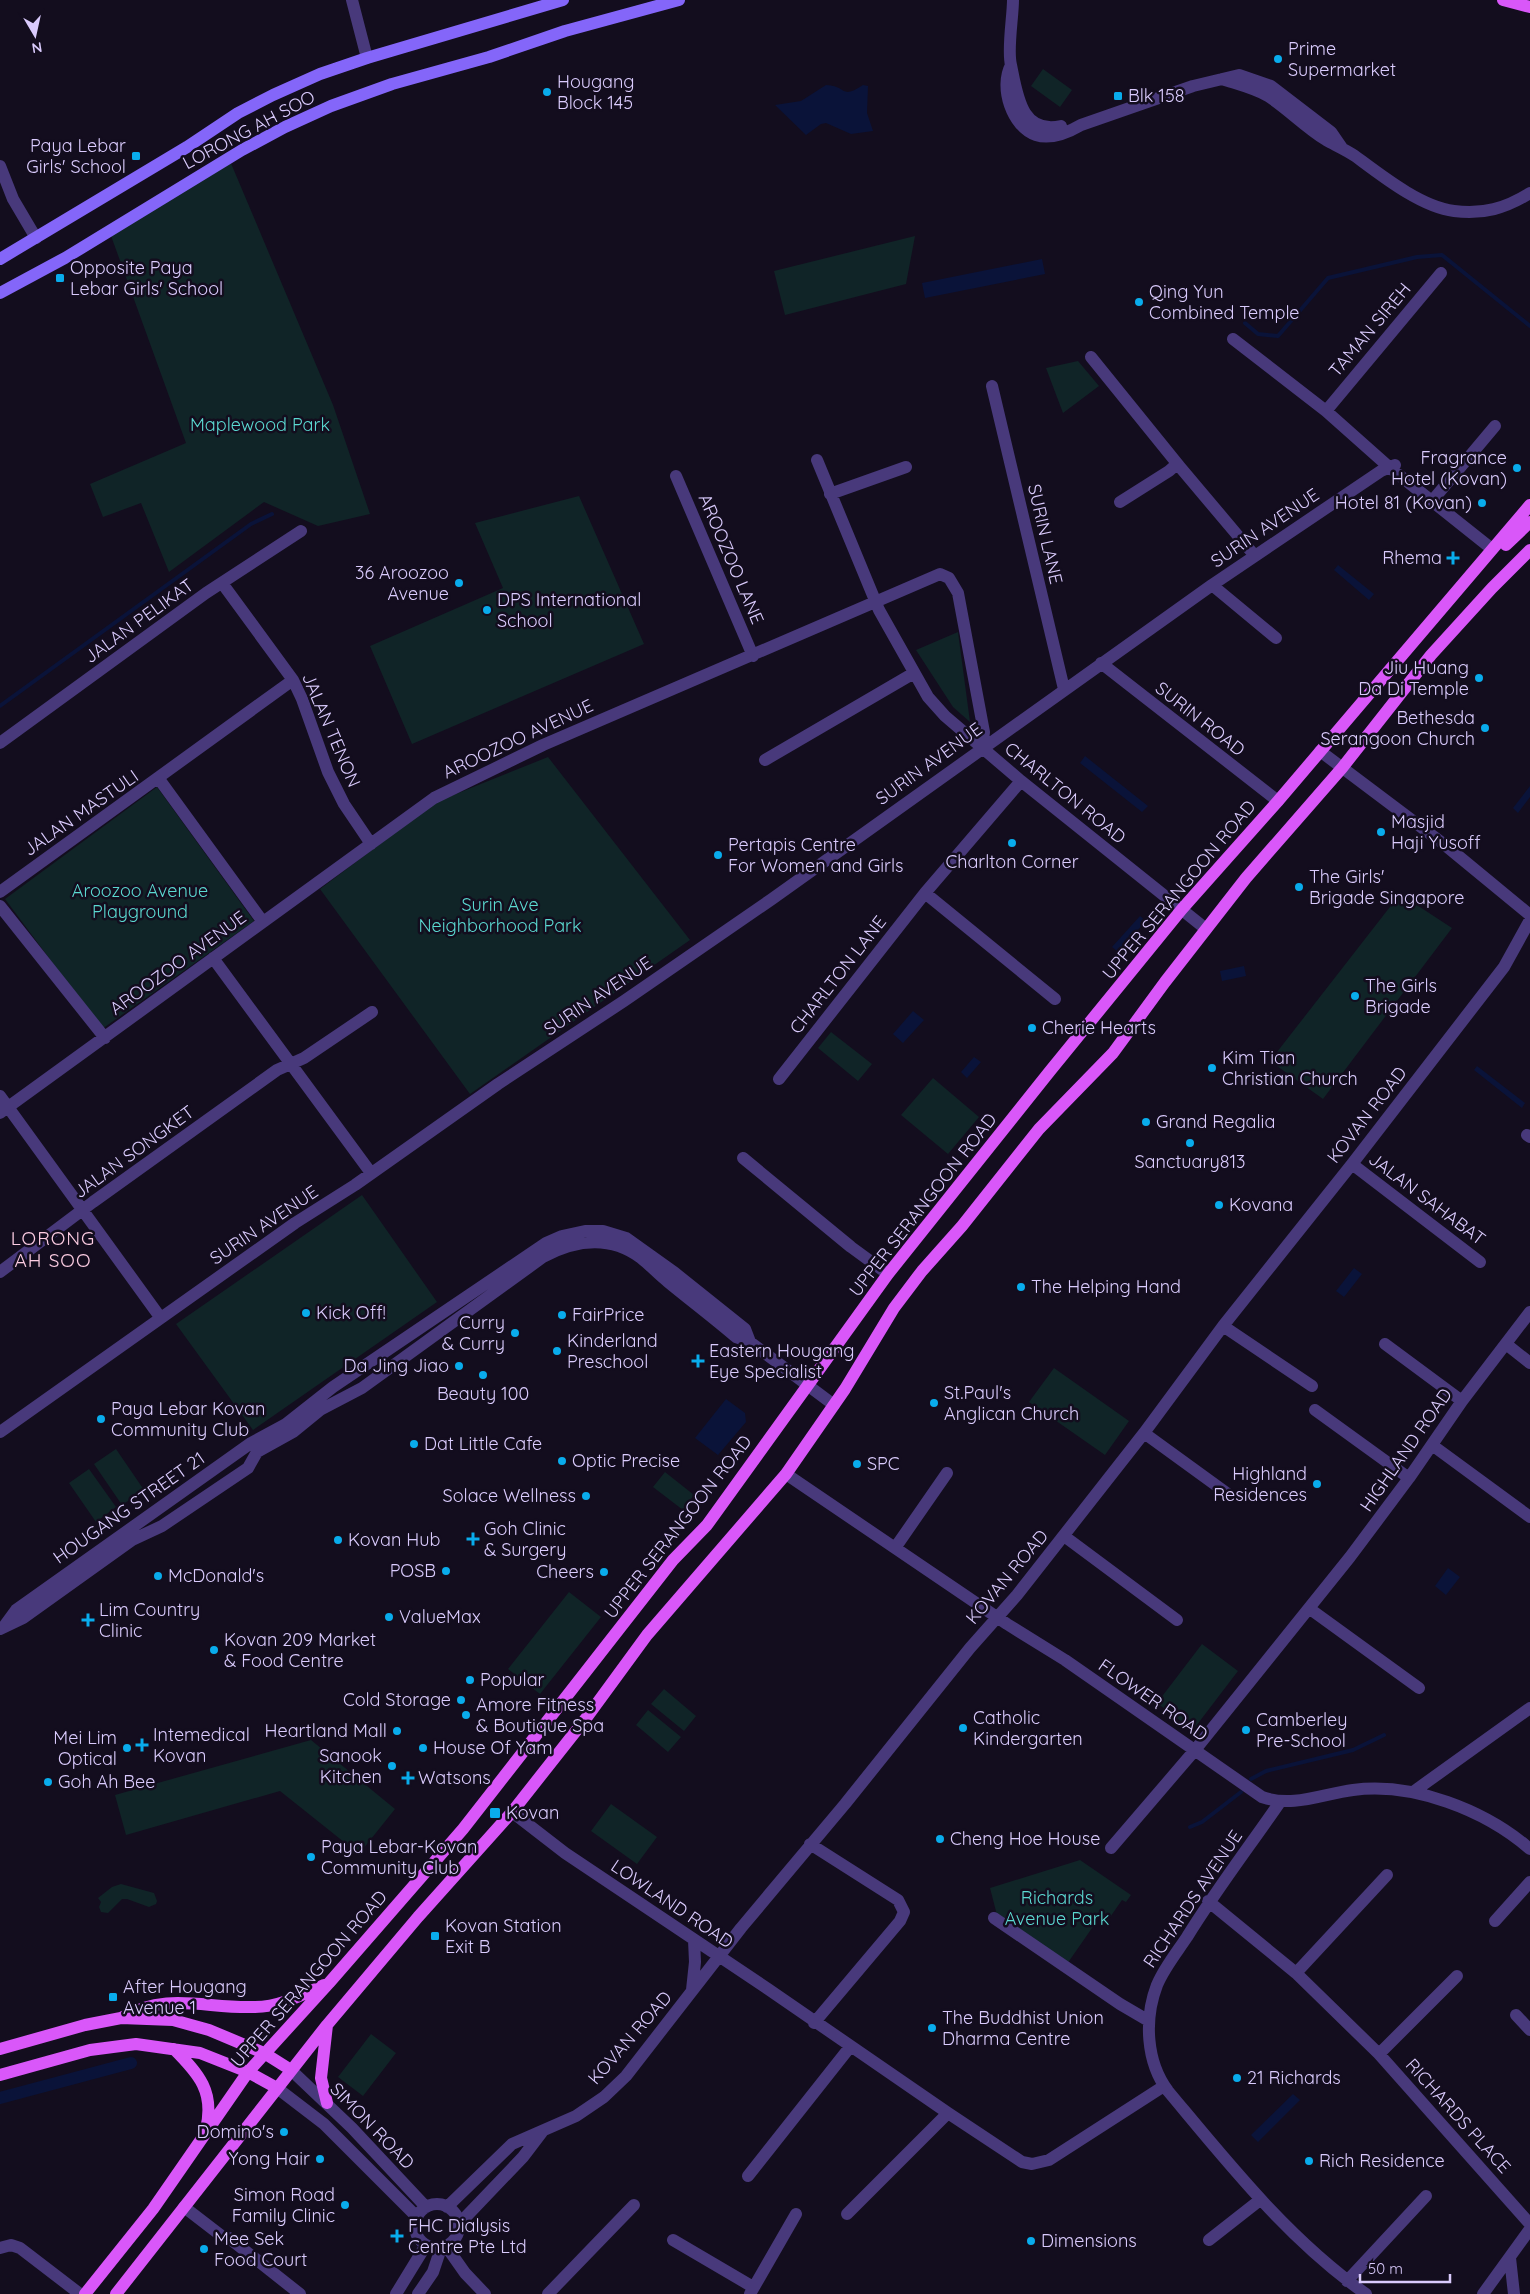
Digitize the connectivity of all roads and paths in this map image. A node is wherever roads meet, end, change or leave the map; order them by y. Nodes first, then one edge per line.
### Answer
1 (352, 0) edge
2 (563, 0) edge
3 (679, 0) edge
4 (1013, 0) edge
5 (1503, 0) edge
6 (546, 2) edge
7 (1530, 7) edge
8 (367, 58) junction
9 (0, 166) edge
10 (1530, 193) edge
11 (36, 238) junction
12 (0, 259) edge
13 (1441, 273) dead end
14 (0, 293) edge
15 (1233, 339) dead end
16 (1091, 358) dead end
17 (992, 386) dead end
18 (1326, 410) junction
19 (1495, 426) dead end
20 (817, 460) dead end
21 (1177, 464) junction
22 (1392, 466) junction
23 (906, 467) dead end
24 (676, 476) dead end
25 (830, 494) junction
26 (1433, 499) junction
27 (1120, 502) dead end
28 (1530, 505) edge
29 (1530, 522) edge
30 (301, 531) dead end
31 (1494, 547) junction
32 (1530, 550) edge
33 (1255, 556) junction
34 (222, 583) junction
35 (1212, 585) junction
36 (1450, 599) junction
37 (876, 602) junction
38 (1276, 638) dead end
39 (753, 656) junction
40 (1101, 663) junction
41 (914, 673) junction
42 (293, 680) junction
43 (1064, 689) junction
44 (0, 743) edge
45 (982, 748) junction
46 (1320, 751) junction
47 (764, 760) dead end
48 (1342, 768) junction
49 (159, 779) junction
50 (1021, 781) junction
51 (1278, 801) junction
52 (371, 844) junction
53 (0, 892) edge
54 (925, 893) junction
55 (0, 906) edge
56 (1182, 910) junction
57 (1530, 915) edge
58 (1530, 920) edge
59 (263, 922) junction
60 (1206, 929) junction
61 (213, 958) junction
62 (1055, 999) dead end
63 (372, 1012) dead end
64 (105, 1038) junction
65 (291, 1064) junction
66 (779, 1079) dead end
67 (2, 1105) edge
68 (743, 1158) dead end
69 (1352, 1164) junction
70 (371, 1173) junction
71 (83, 1210) junction
72 (1480, 1262) dead end
73 (0, 1272) edge
74 (888, 1274) junction
75 (1530, 1312) edge
76 (160, 1317) junction
77 (1223, 1326) junction
78 (750, 1342) junction
79 (1385, 1344) dead end
80 (1506, 1344) junction
81 (1530, 1363) edge
82 (808, 1386) junction
83 (1312, 1386) dead end
84 (1462, 1401) junction
85 (834, 1405) junction
86 (1315, 1410) dead end
87 (0, 1432) edge
88 (1144, 1434) junction
89 (1432, 1445) junction
90 (947, 1473) dead end
91 (786, 1474) junction
92 (1409, 1478) junction
93 (1228, 1494) dead end
94 (1530, 1517) edge
95 (1064, 1536) junction
96 (895, 1548) junction
97 (1310, 1609) junction
98 (997, 1617) junction
99 (1176, 1620) dead end
100 (2, 1627) edge
101 (1419, 1688) dead end
102 (1530, 1708) edge
103 (1195, 1750) junction
104 (1412, 1792) junction
105 (1280, 1802) junction
106 (512, 1812) junction
107 (810, 1844) junction
108 (1112, 1848) dead end
109 (1530, 1849) edge
110 (1387, 1875) dead end
111 (1530, 1882) edge
112 (1208, 1901) junction
113 (994, 1918) dead end
114 (1496, 1922) dead end
115 (694, 1940) junction
116 (719, 1957) junction
117 (1296, 1973) junction
118 (1457, 1976) dead end
119 (329, 1983) junction
120 (692, 1993) junction
121 (1516, 2015) dead end
122 (121, 2018) junction
123 (1148, 2021) junction
124 (814, 2023) junction
125 (327, 2025) junction
126 (1530, 2030) edge
127 (850, 2047) junction
128 (0, 2049) edge
129 (174, 2049) junction
130 (264, 2053) junction
131 (1379, 2054) junction
132 (291, 2070) junction
133 (248, 2072) junction
134 (0, 2075) edge
135 (1164, 2086) junction
136 (277, 2088) junction
137 (327, 2103) junction
138 (948, 2114) junction
139 (542, 2132) junction
140 (204, 2137) junction
141 (748, 2176) dead end
142 (1426, 2196) dead end
143 (1260, 2200) junction
144 (187, 2204) junction
145 (634, 2205) dead end
146 (426, 2207) junction
147 (447, 2207) junction
148 (796, 2214) dead end
149 (847, 2214) dead end
150 (417, 2218) junction
151 (459, 2224) junction
152 (1530, 2224) edge
153 (1530, 2229) edge
154 (673, 2240) dead end
155 (1209, 2240) dead end
156 (426, 2245) junction
157 (443, 2247) junction
158 (2, 2248) edge
159 (1510, 2258) junction
160 (461, 2268) junction
161 (433, 2272) junction
162 (1347, 2280) junction
163 (752, 2291) edge
164 (67, 2294) edge
165 (80, 2294) edge
166 (85, 2294) edge
167 (116, 2294) edge
168 (300, 2294) edge
169 (396, 2294) edge
170 (418, 2294) edge
171 (485, 2294) edge
172 (548, 2294) edge
173 (1366, 2294) edge
174 (1482, 2294) edge
175 (1514, 2294) edge

1 - 8 street
2 - 6 main road, LORONG AH SOO
3 - 14 main road, LORONG AH SOO
4 - 10 street
5 - 7 main road
6 - 8 main road, LORONG AH SOO
8 - 11 main road, LORONG AH SOO
9 - 11 street
11 - 12 main road, LORONG AH SOO
13 - 18 street, TAMAN SIREH
15 - 18 street
16 - 21 street
17 - 43 street, SURIN LANE
18 - 22 street
19 - 26 street
20 - 25 street, CHARLTON ROAD
21 - 27 street
21 - 33 street
22 - 26 street
22 - 33 street, SURIN AVENUE
23 - 25 street
24 - 39 street, AROOZOO LANE
25 - 37 street, CHARLTON ROAD
26 - 31 street
28 - 31 main road, UPPER SERANGOON ROAD
29 - 36 main road
30 - 34 street, JALAN PELIKAT
31 - 36 main road, UPPER SERANGOON ROAD
32 - 48 main road
33 - 35 street, SURIN AVENUE
34 - 42 street, JALAN TENON
34 - 44 street, JALAN PELIKAT
35 - 38 street, SURIN AVENUE
35 - 40 street, SURIN AVENUE
36 - 46 main road, UPPER SERANGOON ROAD
37 - 39 street, AROOZOO AVENUE
37 - 41 street, CHARLTON ROAD
37 - 45 street, AROOZOO AVENUE
39 - 52 street, AROOZOO AVENUE
40 - 43 street, SURIN AVENUE
40 - 51 street, SURIN ROAD
41 - 45 street, CHARLTON ROAD
41 - 47 street
42 - 49 street, JALAN MASTULI
42 - 52 street, JALAN TENON
43 - 45 street, SURIN AVENUE
45 - 50 street, CHARLTON ROAD
45 - 70 street, SURIN AVENUE
46 - 48 street
46 - 51 main road, UPPER SERANGOON ROAD
48 - 57 street
48 - 60 main road
49 - 53 street, JALAN MASTULI
49 - 59 street, JALAN MASTULI
50 - 54 street, CHARLTON LANE
50 - 56 street, CHARLTON ROAD
51 - 56 main road, UPPER SERANGOON ROAD
52 - 59 street, AROOZOO AVENUE
54 - 62 street
54 - 66 street, CHARLTON LANE
55 - 64 street
56 - 60 street, CHARLTON ROAD
56 - 74 main road, UPPER SERANGOON ROAD
58 - 69 street, KOVAN ROAD
59 - 61 street, AROOZOO AVENUE
60 - 85 main road
61 - 64 street, AROOZOO AVENUE
61 - 65 street
63 - 65 street, JALAN SONGKET
64 - 67 street, AROOZOO AVENUE
65 - 70 street
65 - 71 street, JALAN SONGKET
67 - 71 street
68 - 74 street
69 - 72 street, JALAN SAHABAT
69 - 77 street, KOVAN ROAD
70 - 76 street, SURIN AVENUE
71 - 73 street, JALAN SONGKET
71 - 76 street
74 - 82 main road, UPPER SERANGOON ROAD
75 - 80 street, HIGHLAND ROAD
76 - 87 street, SURIN AVENUE
77 - 83 street
77 - 88 street, KOVAN ROAD
78 - 82 street, HOUGANG STREET 21
78 - 100 street, HOUGANG STREET 21
78 - 100 street, HOUGANG STREET 21
79 - 84 street
80 - 81 street
80 - 84 street, HIGHLAND ROAD
82 - 85 street, HOUGANG STREET 21
82 - 119 main road, UPPER SERANGOON ROAD
84 - 89 street, HIGHLAND ROAD
85 - 91 main road
86 - 92 street
88 - 93 street
88 - 95 street, KOVAN ROAD
89 - 92 street, HIGHLAND ROAD
89 - 94 street
90 - 96 street
91 - 96 street, FLOWER ROAD
91 - 106 main road
92 - 97 street, HIGHLAND ROAD
95 - 98 street, KOVAN ROAD
95 - 99 street
96 - 98 street, FLOWER ROAD
97 - 101 street
97 - 103 street, HIGHLAND ROAD
98 - 103 street, FLOWER ROAD
98 - 107 street, KOVAN ROAD
102 - 104 street
103 - 105 street, FLOWER ROAD
103 - 108 street, HIGHLAND ROAD
104 - 105 street, FLOWER ROAD
104 - 109 street, FLOWER ROAD
105 - 112 street, RICHARDS AVENUE
106 - 115 street, LOWLAND ROAD
106 - 125 main road
107 - 116 street, KOVAN ROAD
107 - 124 street
110 - 117 street
111 - 114 street
112 - 117 street, RICHARDS PLACE
112 - 123 street, RICHARDS AVENUE
113 - 123 street
115 - 116 street, LOWLAND ROAD
115 - 120 street, KOVAN ROAD
116 - 120 street, KOVAN ROAD
116 - 124 street, LOWLAND ROAD
117 - 131 street, RICHARDS PLACE
118 - 131 street, RICHARDS PLACE
119 - 122 main road
119 - 130 main road, UPPER SERANGOON ROAD
120 - 139 street, KOVAN ROAD
121 - 126 street
122 - 128 main road
122 - 130 main road
123 - 135 street, RICHARDS AVENUE
124 - 127 street, LOWLAND ROAD
125 - 132 main road
125 - 137 main road
127 - 138 street, LOWLAND ROAD
127 - 141 street
129 - 133 main road
129 - 134 main road
129 - 140 main road
130 - 132 main road
130 - 133 main road, UPPER SERANGOON ROAD
131 - 152 street, RICHARDS PLACE
132 - 136 main road
132 - 137 street, SIMON ROAD
133 - 136 main road
133 - 140 main road, UPPER SERANGOON ROAD
135 - 138 street, LOWLAND ROAD
135 - 143 street, RICHARDS AVENUE
136 - 144 main road
136 - 150 street, SIMON ROAD
137 - 146 street, SIMON ROAD
138 - 149 street
139 - 147 street, KOVAN ROAD
139 - 151 street, KOVAN ROAD
140 - 166 main road, UPPER SERANGOON ROAD
142 - 162 street
143 - 155 street
143 - 162 street, RICHARDS AVENUE
144 - 167 main road
144 - 168 street
145 - 172 street
146 - 147 street
146 - 150 street
147 - 151 street
148 - 163 street
150 - 156 street
151 - 157 street
153 - 159 street
154 - 163 street
156 - 157 street
156 - 169 street
157 - 160 street
157 - 161 street
158 - 164 street
158 - 165 street
159 - 174 street
159 - 175 street
160 - 161 street
160 - 171 street
161 - 170 street
162 - 173 street, RICHARDS AVENUE

